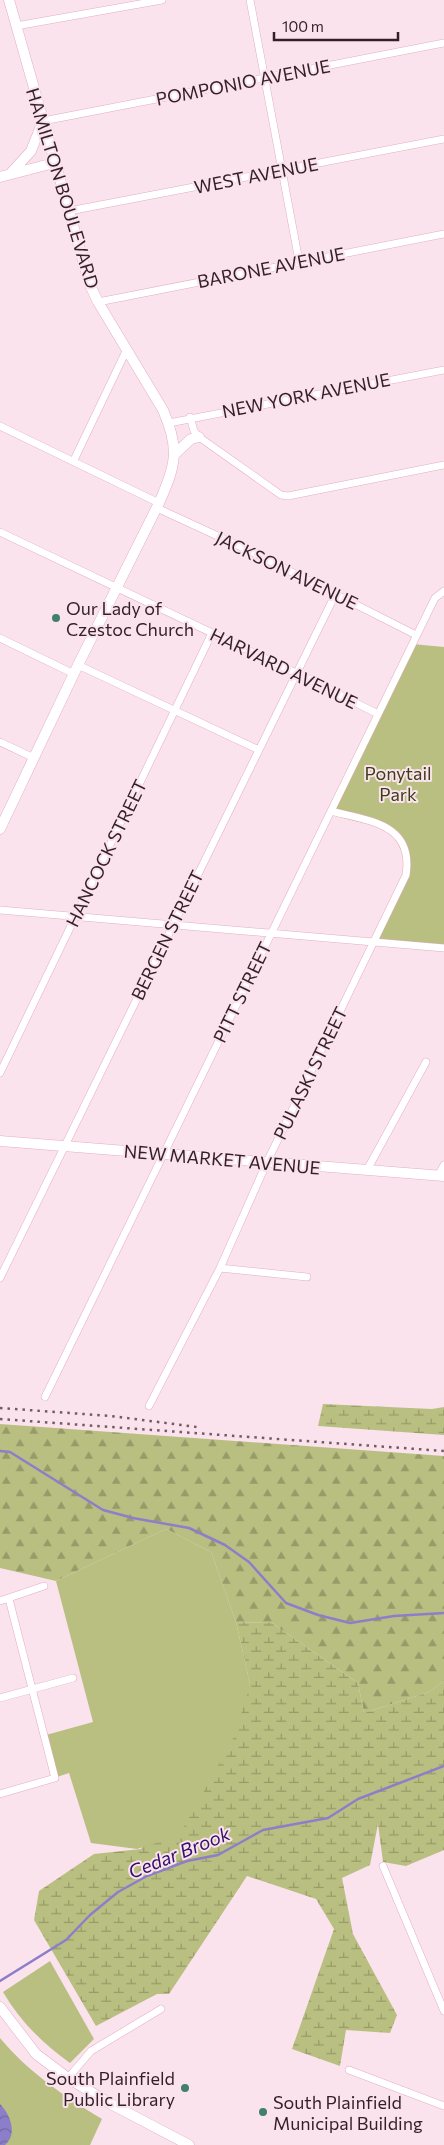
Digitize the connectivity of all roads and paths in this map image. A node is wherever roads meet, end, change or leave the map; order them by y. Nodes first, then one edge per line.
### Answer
1 (9, 0) edge
2 (162, 0) edge
3 (250, 0) edge
4 (16, 26) junction
5 (444, 44) edge
6 (265, 78) junction
7 (43, 121) junction
8 (444, 139) edge
9 (54, 163) junction
10 (282, 170) junction
11 (5, 176) edge
12 (68, 211) junction
13 (444, 234) edge
14 (299, 261) junction
15 (98, 302) junction
16 (127, 349) junction
17 (444, 370) edge
18 (190, 417) junction
19 (168, 423) junction
20 (0, 426) edge
21 (199, 437) junction
22 (176, 453) junction
23 (74, 460) junction
24 (444, 465) edge
25 (158, 505) junction
26 (0, 532) edge
27 (118, 588) junction
28 (444, 591) edge
29 (336, 593) junction
30 (212, 633) junction
31 (416, 635) junction
32 (0, 638) edge
33 (76, 670) junction
34 (298, 674) junction
35 (174, 711) junction
36 (378, 714) junction
37 (0, 742) edge
38 (259, 750) junction
39 (34, 758) junction
40 (331, 811) junction
41 (0, 829) edge
42 (0, 910) edge
43 (75, 916) junction
44 (171, 925) junction
45 (271, 933) junction
46 (372, 942) junction
47 (444, 948) edge
48 (426, 1062) dead end
49 (0, 1073) edge
50 (0, 1140) edge
51 (64, 1146) junction
52 (164, 1154) junction
53 (267, 1162) junction
54 (444, 1165) edge
55 (367, 1170) junction
56 (441, 1176) edge
57 (220, 1268) junction
58 (307, 1277) dead end
59 (0, 1278) edge
60 (45, 1397) dead end
61 (150, 1406) dead end
62 (44, 1586) dead end
63 (8, 1599) junction
64 (0, 1601) edge
65 (73, 1678) dead end
66 (32, 1690) junction
67 (0, 1698) edge
68 (0, 1794) edge
69 (383, 1866) dead end
70 (0, 2008) edge
71 (161, 2009) dead end
72 (444, 2012) edge
73 (349, 2070) dead end
74 (68, 2078) junction
75 (444, 2106) edge
76 (182, 2144) edge

1 - 4 main road, HAMILTON BOULEVARD
2 - 4 street
3 - 6 street
4 - 7 main road, HAMILTON BOULEVARD
5 - 6 street, POMPONIO AVENUE
6 - 7 street, POMPONIO AVENUE
6 - 10 street
7 - 9 main road, HAMILTON BOULEVARD
7 - 11 main road
8 - 10 street, WEST AVENUE
9 - 11 main road
9 - 12 main road, HAMILTON BOULEVARD
10 - 12 street, WEST AVENUE
10 - 14 street
12 - 15 main road, HAMILTON BOULEVARD
13 - 14 street, BARONE AVENUE
14 - 15 street, BARONE AVENUE
15 - 16 main road, HAMILTON BOULEVARD
16 - 19 main road, HAMILTON BOULEVARD
16 - 23 street
17 - 18 street, NEW YORK AVENUE
18 - 19 street, NEW YORK AVENUE
18 - 21 street
19 - 22 main road, HAMILTON BOULEVARD
20 - 23 street, JACKSON AVENUE
21 - 22 main road
21 - 24 street
22 - 25 main road, HAMILTON BOULEVARD
23 - 25 street, JACKSON AVENUE
25 - 27 main road, HAMILTON BOULEVARD
25 - 29 street, JACKSON AVENUE
26 - 27 street, HARVARD AVENUE
27 - 30 street, HARVARD AVENUE
27 - 33 main road, HAMILTON BOULEVARD
28 - 31 street, PITT STREET
29 - 31 street, JACKSON AVENUE
29 - 34 street, BERGEN STREET
30 - 34 street, HARVARD AVENUE
30 - 35 street, HANCOCK STREET
31 - 36 street, PITT STREET
32 - 33 street
33 - 35 street
33 - 39 main road, HAMILTON BOULEVARD
34 - 36 street, HARVARD AVENUE
34 - 38 street, BERGEN STREET
35 - 38 street
35 - 43 street, HANCOCK STREET
36 - 40 street, PITT STREET
37 - 39 street
38 - 44 street, BERGEN STREET
39 - 41 main road, HAMILTON BOULEVARD
40 - 45 street, PITT STREET
40 - 46 street, PULASKI STREET
42 - 43 street
43 - 44 street
43 - 49 street, HANCOCK STREET
44 - 45 street
44 - 51 street, BERGEN STREET
45 - 46 street
45 - 52 street, PITT STREET
46 - 47 street
46 - 53 street, PULASKI STREET
48 - 55 street
50 - 51 main road, NEW MARKET AVENUE
51 - 52 main road, NEW MARKET AVENUE
51 - 59 street, BERGEN STREET
52 - 53 main road, NEW MARKET AVENUE
52 - 60 street, PITT STREET
53 - 55 main road, NEW MARKET AVENUE
53 - 57 street, PULASKI STREET
54 - 56 street
55 - 56 main road, NEW MARKET AVENUE
57 - 58 street
57 - 61 street, PULASKI STREET
62 - 63 street
63 - 64 street
63 - 66 street
65 - 66 street
66 - 67 street
66 - 68 street
69 - 72 street
70 - 74 main road
71 - 74 street
73 - 75 street
74 - 76 main road

